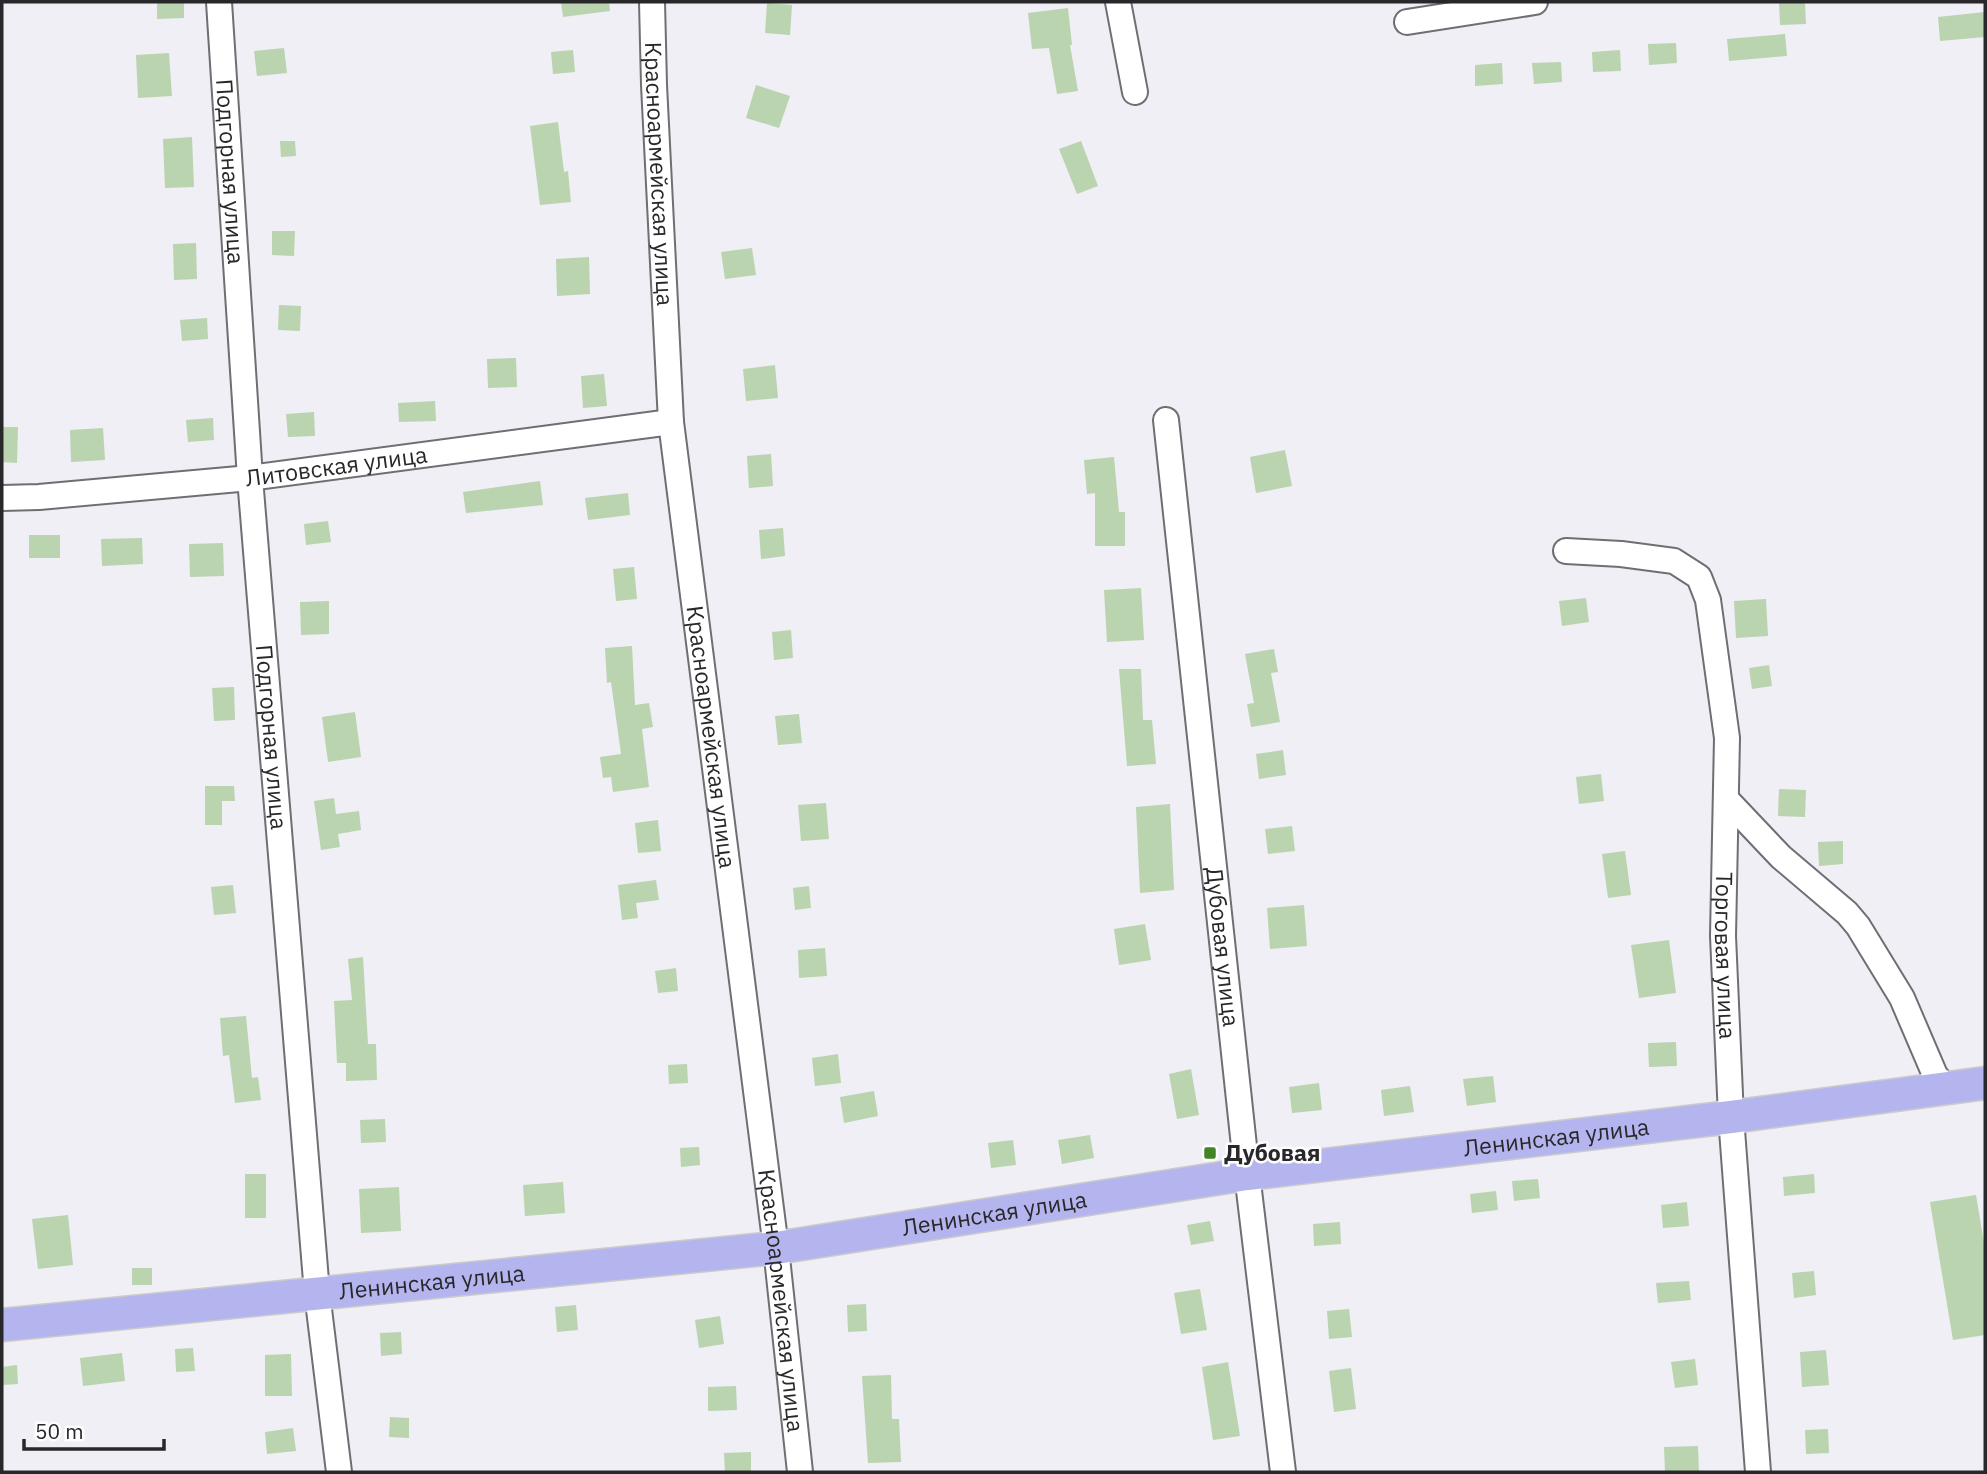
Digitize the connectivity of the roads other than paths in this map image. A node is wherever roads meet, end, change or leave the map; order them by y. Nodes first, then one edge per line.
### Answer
1 (219, 2) edge
2 (652, 2) edge
3 (1118, 2) edge
4 (1535, 2) edge
5 (1407, 22) dead end
6 (1135, 92) dead end
7 (1166, 420) dead end
8 (671, 422) junction
9 (250, 478) junction
10 (2, 498) edge
11 (1566, 551) dead end
12 (1726, 799) junction
13 (1985, 1083) edge
14 (1947, 1089) junction
15 (1731, 1117) junction
16 (1247, 1174) junction
17 (776, 1248) junction
18 (317, 1293) junction
19 (2, 1325) edge
20 (339, 1472) edge
21 (800, 1472) edge
22 (1283, 1472) edge
23 (1758, 1472) edge

1 - 9 street, Подгорная улица
2 - 8 street, Красноармейская улица
3 - 6 street
4 - 5 street
7 - 16 street, Дубовая улица
8 - 9 street, Литовская улица
8 - 17 street, Красноармейская улица
9 - 10 street, Литовская улица
9 - 18 street, Подгорная улица
11 - 12 street, Торговая улица
12 - 14 street
12 - 15 street, Торговая улица
13 - 14 main road, Ленинская улица
14 - 15 main road, Ленинская улица
15 - 16 main road, Ленинская улица
15 - 23 street, Торговая улица
16 - 17 main road, Ленинская улица
16 - 22 street, Дубовая улица
17 - 18 main road, Ленинская улица
17 - 21 street, Красноармейская улица
18 - 19 main road, Ленинская улица
18 - 20 street, Подгорная улица

